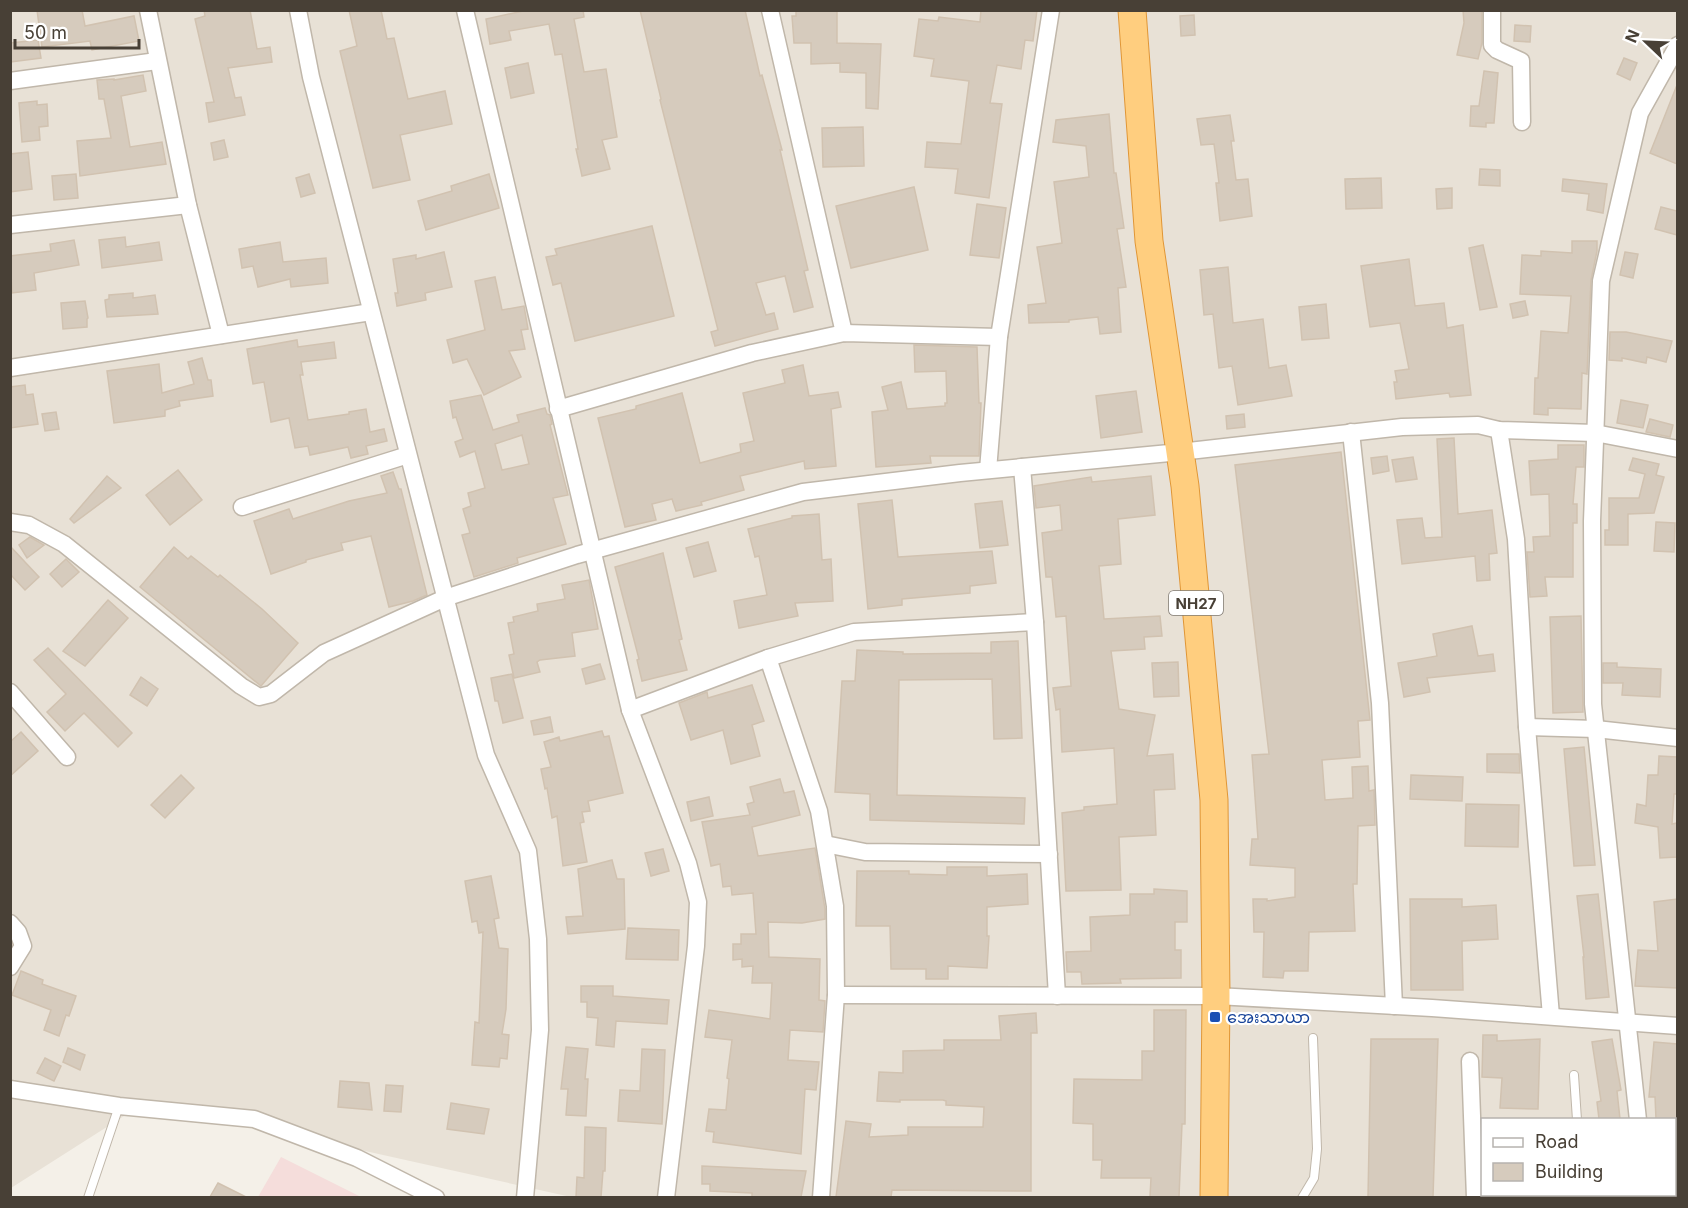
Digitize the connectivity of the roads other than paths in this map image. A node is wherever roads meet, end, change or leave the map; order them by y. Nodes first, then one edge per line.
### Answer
1 (148, 10) edge
2 (298, 10) edge
3 (465, 10) edge
4 (770, 10) edge
5 (1051, 10) edge
6 (1132, 10) edge
7 (1492, 10) edge
8 (1677, 45) edge
9 (157, 61) junction
10 (10, 81) edge
11 (1522, 122) dead end
12 (188, 205) junction
13 (10, 225) edge
14 (371, 312) junction
15 (843, 333) junction
16 (221, 335) junction
17 (999, 337) junction
18 (10, 368) edge
19 (558, 409) junction
20 (1499, 430) junction
21 (1351, 432) junction
22 (1595, 433) junction
23 (1677, 449) edge
24 (1180, 452) junction
25 (408, 455) junction
26 (1022, 467) junction
27 (988, 470) junction
28 (242, 507) dead end
29 (10, 522) edge
30 (592, 551) junction
31 (445, 598) junction
32 (1035, 622) junction
33 (768, 658) junction
34 (10, 692) edge
35 (630, 710) junction
36 (1527, 726) junction
37 (1596, 729) junction
38 (1677, 738) edge
39 (67, 757) dead end
40 (825, 844) junction
41 (1049, 854) junction
42 (10, 923) edge
43 (10, 967) edge
44 (836, 995) junction
45 (1057, 996) junction
46 (1216, 996) junction
47 (1394, 1006) junction
48 (1551, 1016) junction
49 (1627, 1021) junction
50 (1677, 1026) edge
51 (1313, 1038) dead end
52 (1470, 1061) dead end
53 (1574, 1075) dead end
54 (10, 1089) edge
55 (119, 1106) junction
56 (1576, 1118) edge
57 (1638, 1118) edge
58 (88, 1197) edge
59 (436, 1197) edge
60 (525, 1197) edge
61 (666, 1197) edge
62 (821, 1197) edge
63 (1214, 1197) edge
64 (1302, 1197) edge
65 (1475, 1197) edge

1 - 9 street
2 - 14 street
3 - 19 street
4 - 15 street
5 - 17 street
6 - 24 highway, NH27
7 - 11 street
8 - 22 street
9 - 10 street
9 - 12 street
12 - 13 street
12 - 16 street
14 - 16 street
14 - 25 street
15 - 17 street
15 - 19 street
16 - 18 street
17 - 27 street
19 - 30 street
20 - 21 street
20 - 22 street
20 - 36 street
21 - 24 street
21 - 47 street
22 - 23 street
22 - 37 street
24 - 26 street
24 - 46 highway, NH27
25 - 28 street
25 - 31 street
26 - 27 street
26 - 32 street
27 - 30 street
29 - 31 street
30 - 31 street
30 - 35 street
31 - 60 street
32 - 33 street
32 - 41 street
33 - 35 street
33 - 40 street
34 - 39 street
35 - 61 street
36 - 37 street
36 - 48 street
37 - 38 street
37 - 49 street
40 - 41 street
40 - 44 street
41 - 45 street
42 - 43 street
44 - 45 street
44 - 62 street
45 - 46 street
46 - 47 street
46 - 63 highway, NH27
47 - 48 street
48 - 49 street
49 - 50 street
49 - 57 street
51 - 64 lane
52 - 65 street
53 - 56 lane
54 - 55 street
55 - 58 lane
55 - 59 street

